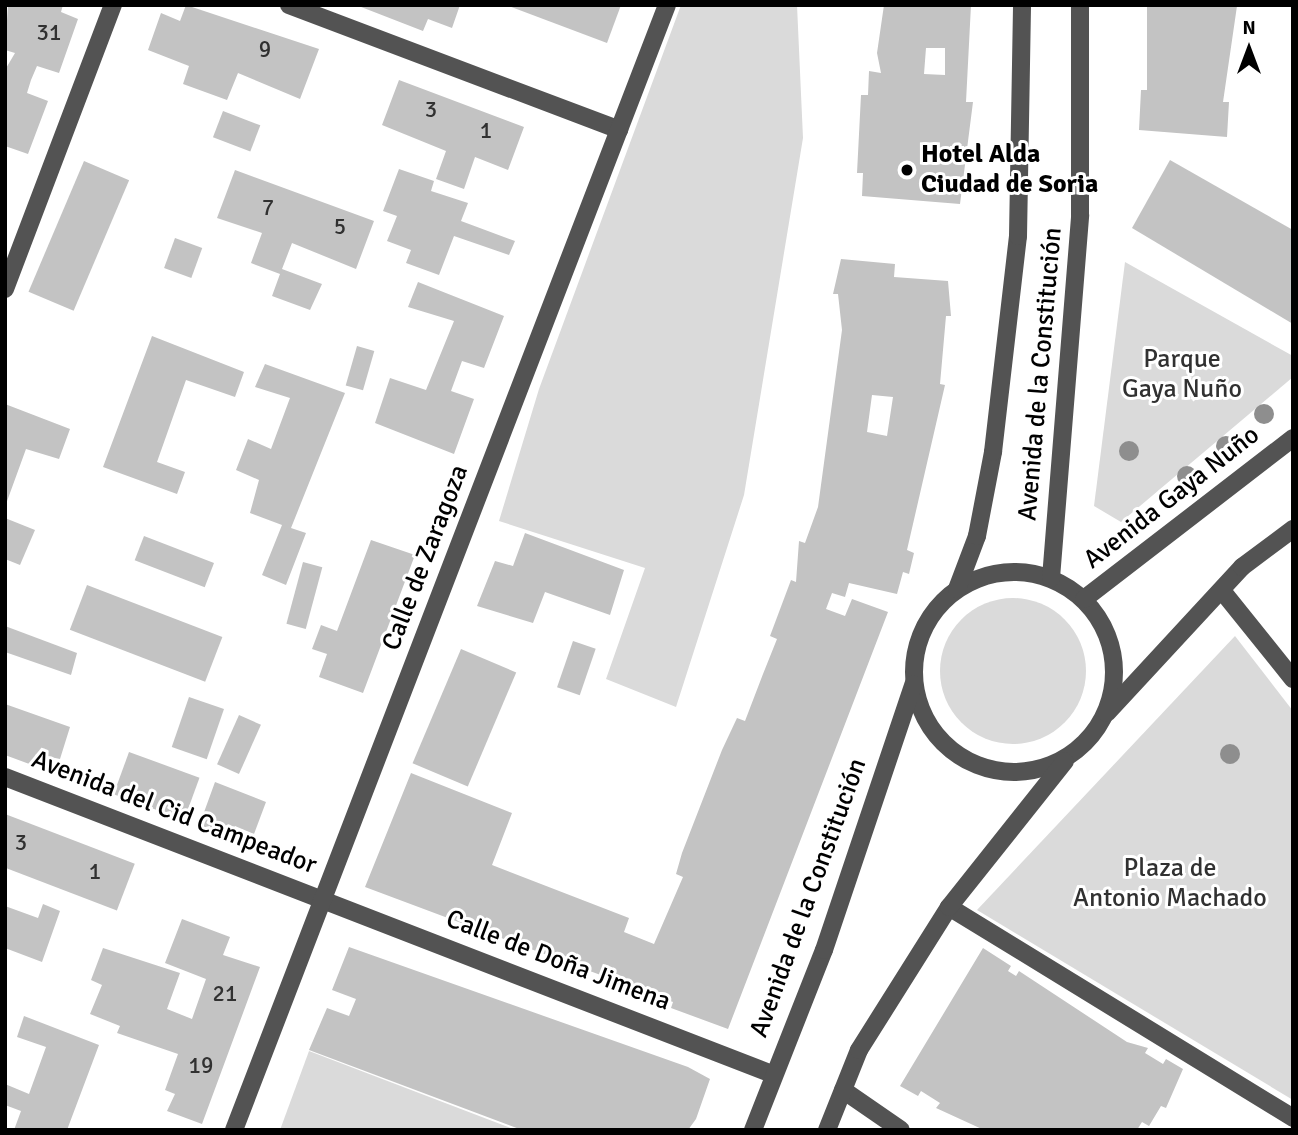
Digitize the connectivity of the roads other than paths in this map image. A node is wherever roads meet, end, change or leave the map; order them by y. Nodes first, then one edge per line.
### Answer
1 (113, 5) edge
2 (289, 5) edge
3 (667, 5) edge
4 (1021, 5) edge
5 (1080, 5) edge
6 (619, 130) junction
7 (5, 289) edge
8 (1293, 438) edge
9 (1293, 529) edge
10 (1051, 578) junction
11 (957, 589) junction
12 (1223, 592) junction
13 (1084, 599) junction
14 (1293, 679) edge
15 (913, 685) junction
16 (1105, 716) junction
17 (1067, 759) junction
18 (5, 777) edge
19 (324, 899) junction
20 (949, 906) junction
21 (772, 1074) junction
22 (843, 1090) junction
23 (1293, 1118) edge
24 (234, 1130) edge
25 (753, 1130) edge
26 (827, 1130) edge
27 (901, 1130) edge

1 - 7 street
2 - 6 street
3 - 6 street, Calle de Zaragoza
4 - 11 street, Avenida de la Constitución
5 - 10 street, Avenida de la Constitución
6 - 19 street, Calle de Zaragoza
8 - 13 street, Avenida Gaya Nuño
9 - 12 street
10 - 11 street
10 - 13 street
11 - 15 street
12 - 14 street
12 - 16 street
13 - 16 street
15 - 17 street
15 - 21 street, Avenida de la Constitución
16 - 17 street
17 - 20 street
18 - 19 street, Avenida del Cid Campeador
19 - 21 street, Calle de Doña Jimena
19 - 24 street, Calle de Zaragoza
20 - 22 street
20 - 23 street
21 - 25 street, Avenida de la Constitución
22 - 26 street
22 - 27 street

